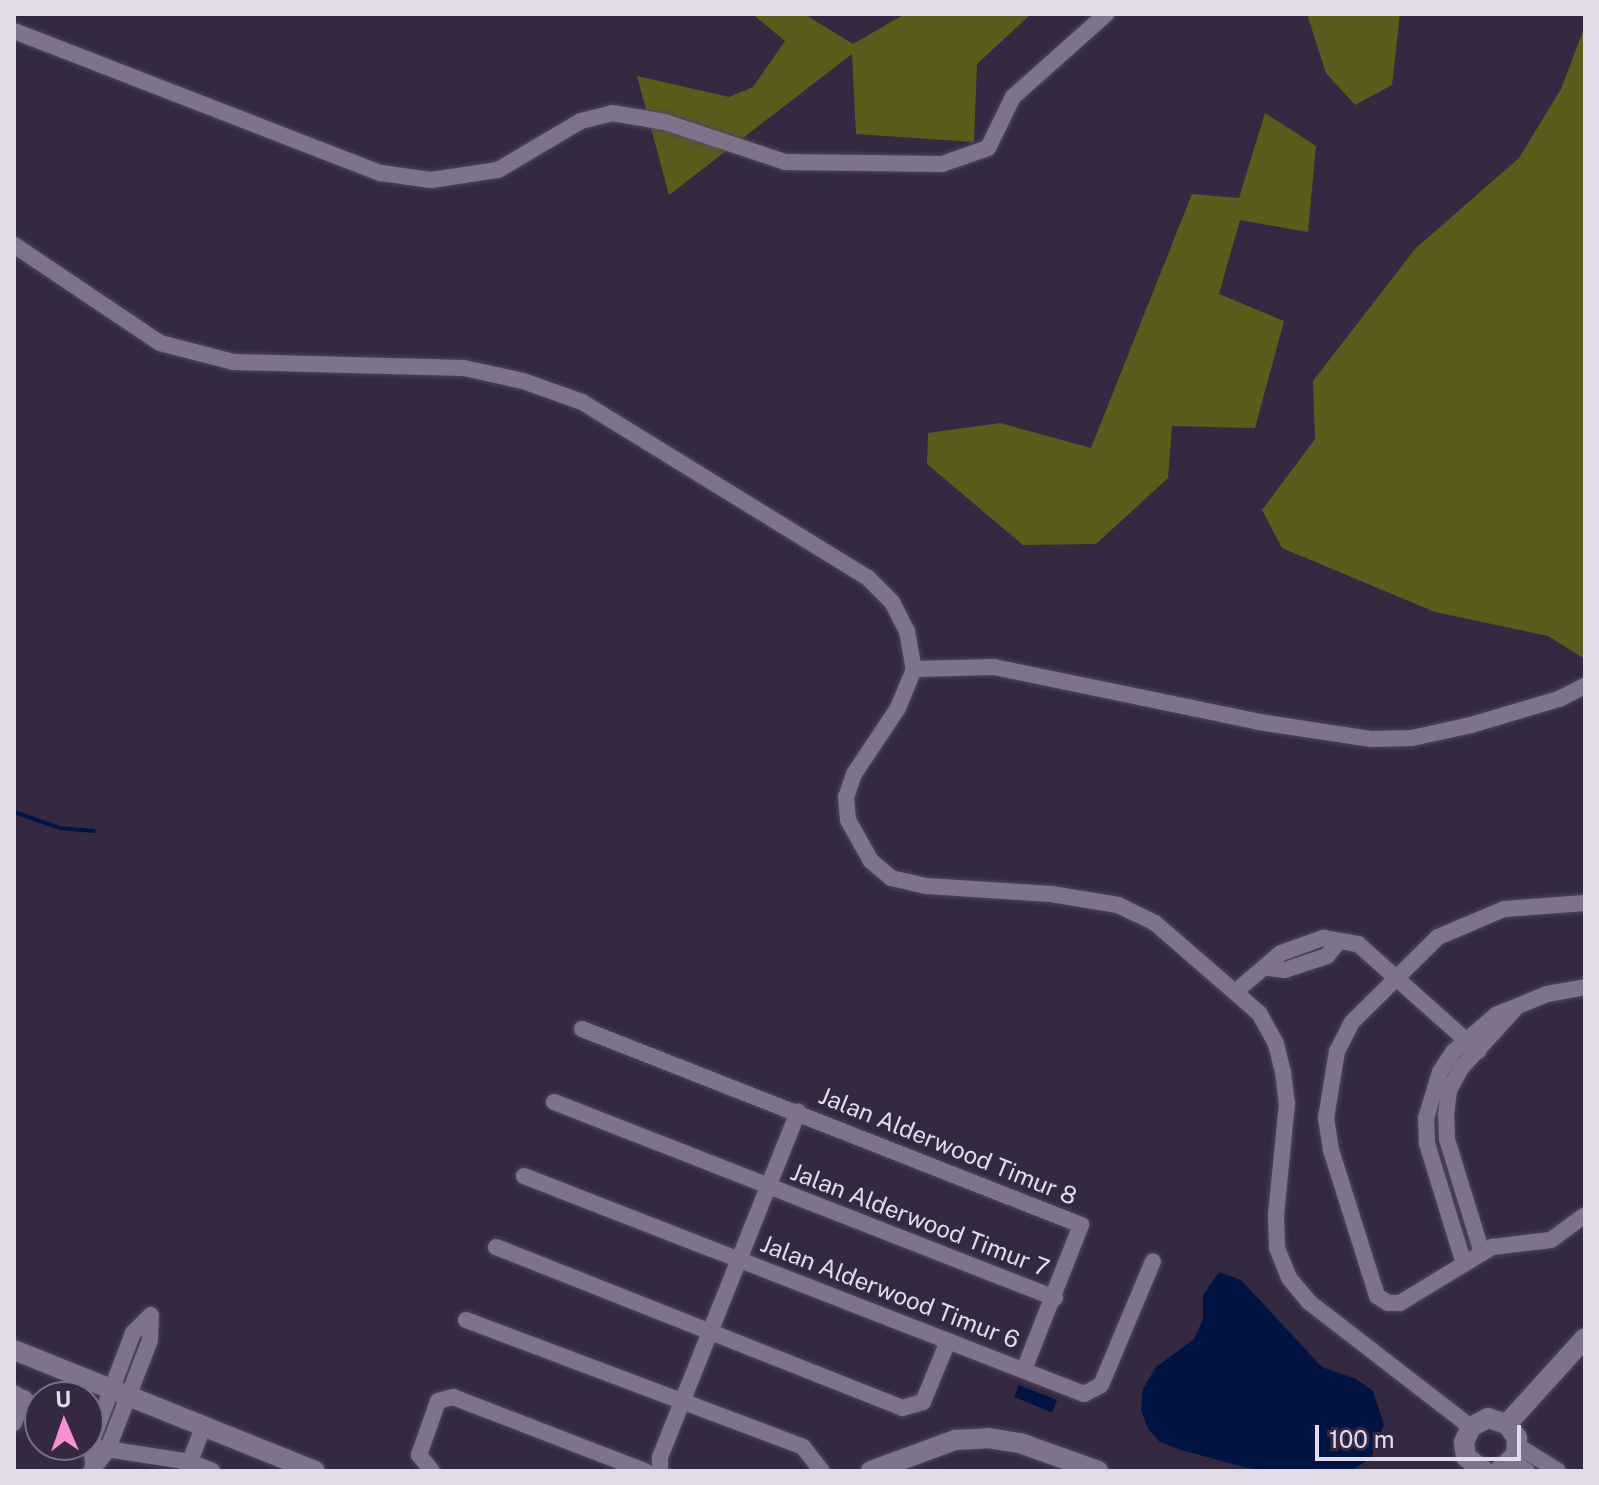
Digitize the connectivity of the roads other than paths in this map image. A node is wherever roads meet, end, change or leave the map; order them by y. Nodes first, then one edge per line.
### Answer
1 (1106, 14) edge
2 (14, 31) edge
3 (14, 245) edge
4 (914, 669) junction
5 (1585, 686) edge
6 (1585, 903) edge
7 (1397, 975) junction
8 (1585, 987) edge
9 (1235, 992) junction
10 (582, 1029) dead end
11 (1473, 1046) junction
12 (554, 1102) dead end
13 (798, 1112) junction
14 (524, 1176) dead end
15 (768, 1186) junction
16 (1585, 1215) edge
17 (496, 1247) dead end
18 (1482, 1253) junction
19 (739, 1259) junction
20 (1153, 1261) dead end
21 (1464, 1264) junction
22 (1055, 1298) junction
23 (466, 1320) dead end
24 (710, 1331) junction
25 (1585, 1338) edge
26 (948, 1341) junction
27 (14, 1350) edge
28 (1024, 1370) junction
29 (120, 1392) junction
30 (19, 1396) edge
31 (682, 1402) junction
32 (104, 1418) edge
33 (14, 1423) edge
34 (1507, 1424) junction
35 (204, 1425) junction
36 (1471, 1427) junction
37 (104, 1450) edge
38 (107, 1451) junction
39 (1054, 1454) junction
40 (1466, 1457) junction
41 (1514, 1463) edge
42 (660, 1464) edge
43 (188, 1466) edge
44 (92, 1468) edge
45 (427, 1468) edge
46 (212, 1471) edge
47 (315, 1471) edge
48 (644, 1471) edge
49 (822, 1471) edge
50 (871, 1471) edge
51 (1078, 1471) edge
52 (1098, 1471) edge
53 (1451, 1471) edge
54 (1484, 1471) edge
55 (1558, 1471) edge

1 - 2 street
3 - 4 street
4 - 5 street
4 - 9 street
6 - 7 street
7 - 9 street
7 - 11 street
7 - 21 street
8 - 11 street
9 - 36 street
10 - 13 street, Jalan Alderwood Timur 8
11 - 18 street
11 - 21 street
12 - 15 street, Jalan Alderwood Timur 7
13 - 15 street
13 - 22 street, Jalan Alderwood Timur 8
14 - 19 street, Jalan Alderwood Timur 6
15 - 19 street
15 - 22 street, Jalan Alderwood Timur 7
16 - 18 street
17 - 24 street
18 - 21 street
19 - 24 street
19 - 26 street, Jalan Alderwood Timur 6
20 - 28 street, Jalan Alderwood Timur 6
22 - 28 street
23 - 31 street
24 - 26 street
24 - 31 street
25 - 34 street
26 - 28 street, Jalan Alderwood Timur 6
27 - 29 street
29 - 32 street
29 - 35 street
29 - 38 street
30 - 33 street
31 - 42 street
31 - 49 street
34 - 36 street
34 - 41 street
35 - 43 street
35 - 47 street
36 - 40 street
37 - 38 street
38 - 43 street
38 - 44 street
39 - 50 street
39 - 51 street
39 - 52 street
40 - 53 street
40 - 54 street
41 - 55 street
42 - 48 street
43 - 46 street
45 - 48 street

